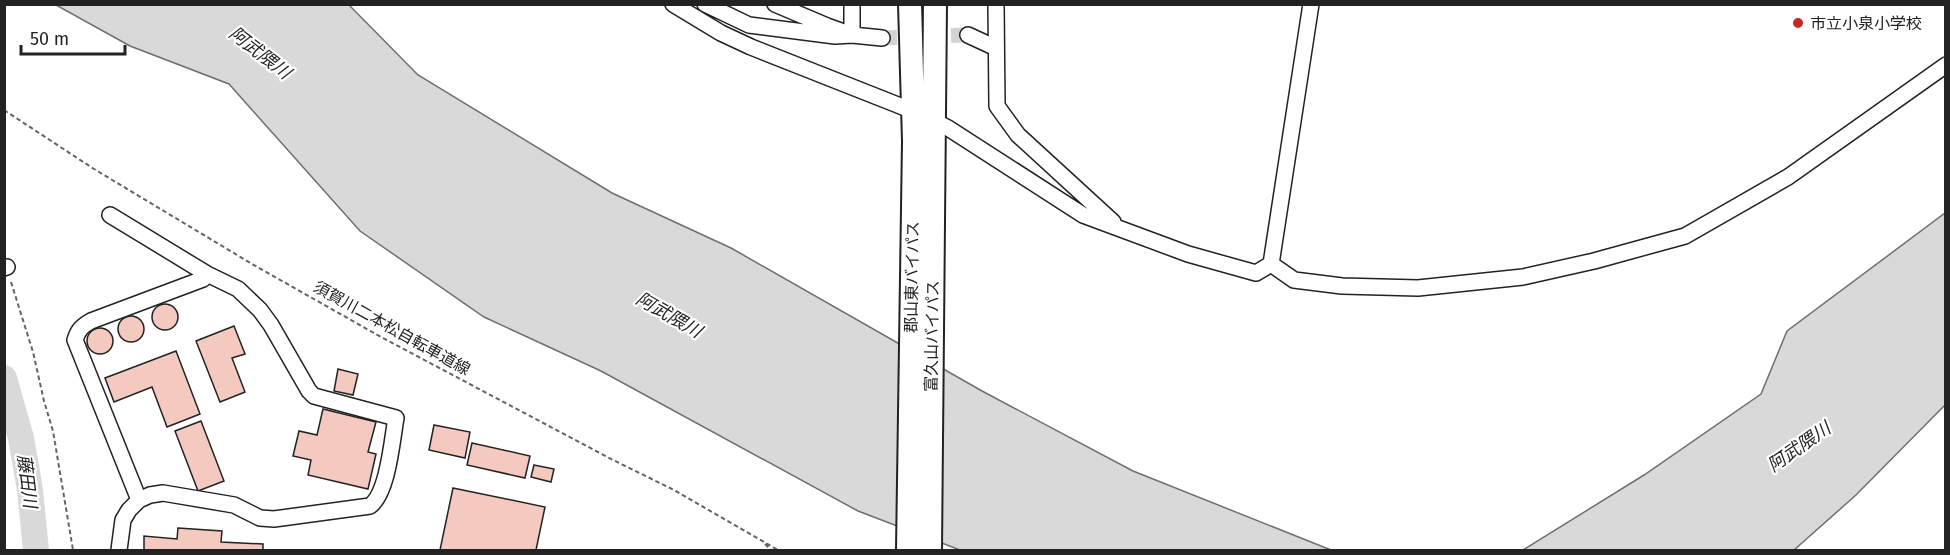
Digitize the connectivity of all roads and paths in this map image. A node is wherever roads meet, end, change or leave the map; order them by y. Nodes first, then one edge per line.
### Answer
1 (673, 4) edge
2 (705, 4) edge
3 (775, 4) edge
4 (852, 4) edge
5 (910, 4) edge
6 (935, 4) edge
7 (996, 4) edge
8 (1311, 4) edge
9 (852, 35) junction
10 (968, 35) tunnel mouth
11 (882, 38) tunnel mouth
12 (996, 48) junction
13 (1946, 65) edge
14 (4, 110) edge
15 (913, 111) junction
16 (934, 121) junction
17 (110, 215) dead end
18 (1121, 229) junction
19 (1271, 264) junction
20 (6, 268) edge
21 (207, 274) junction
22 (140, 501) junction
23 (759, 540) junction
24 (73, 550) edge
25 (119, 550) edge
26 (771, 550) edge
27 (778, 550) edge
28 (908, 550) edge
29 (930, 550) edge

1 - 15 street
2 - 9 street
3 - 9 street
4 - 9 street
5 - 15 highway, 郡山東バイパス
6 - 16 highway
7 - 12 street
8 - 19 street
9 - 11 street
10 - 12 street
12 - 18 street
13 - 19 street
14 - 23 path, 須賀川二本松自転車道線
15 - 28 highway, 郡山東バイパス
16 - 18 street
16 - 29 highway, 富久山バイパス
17 - 21 street
18 - 19 street
20 - 24 path
21 - 22 street
21 - 22 street
22 - 25 street
23 - 26 path
23 - 27 path, 須賀川二本松自転車道線

